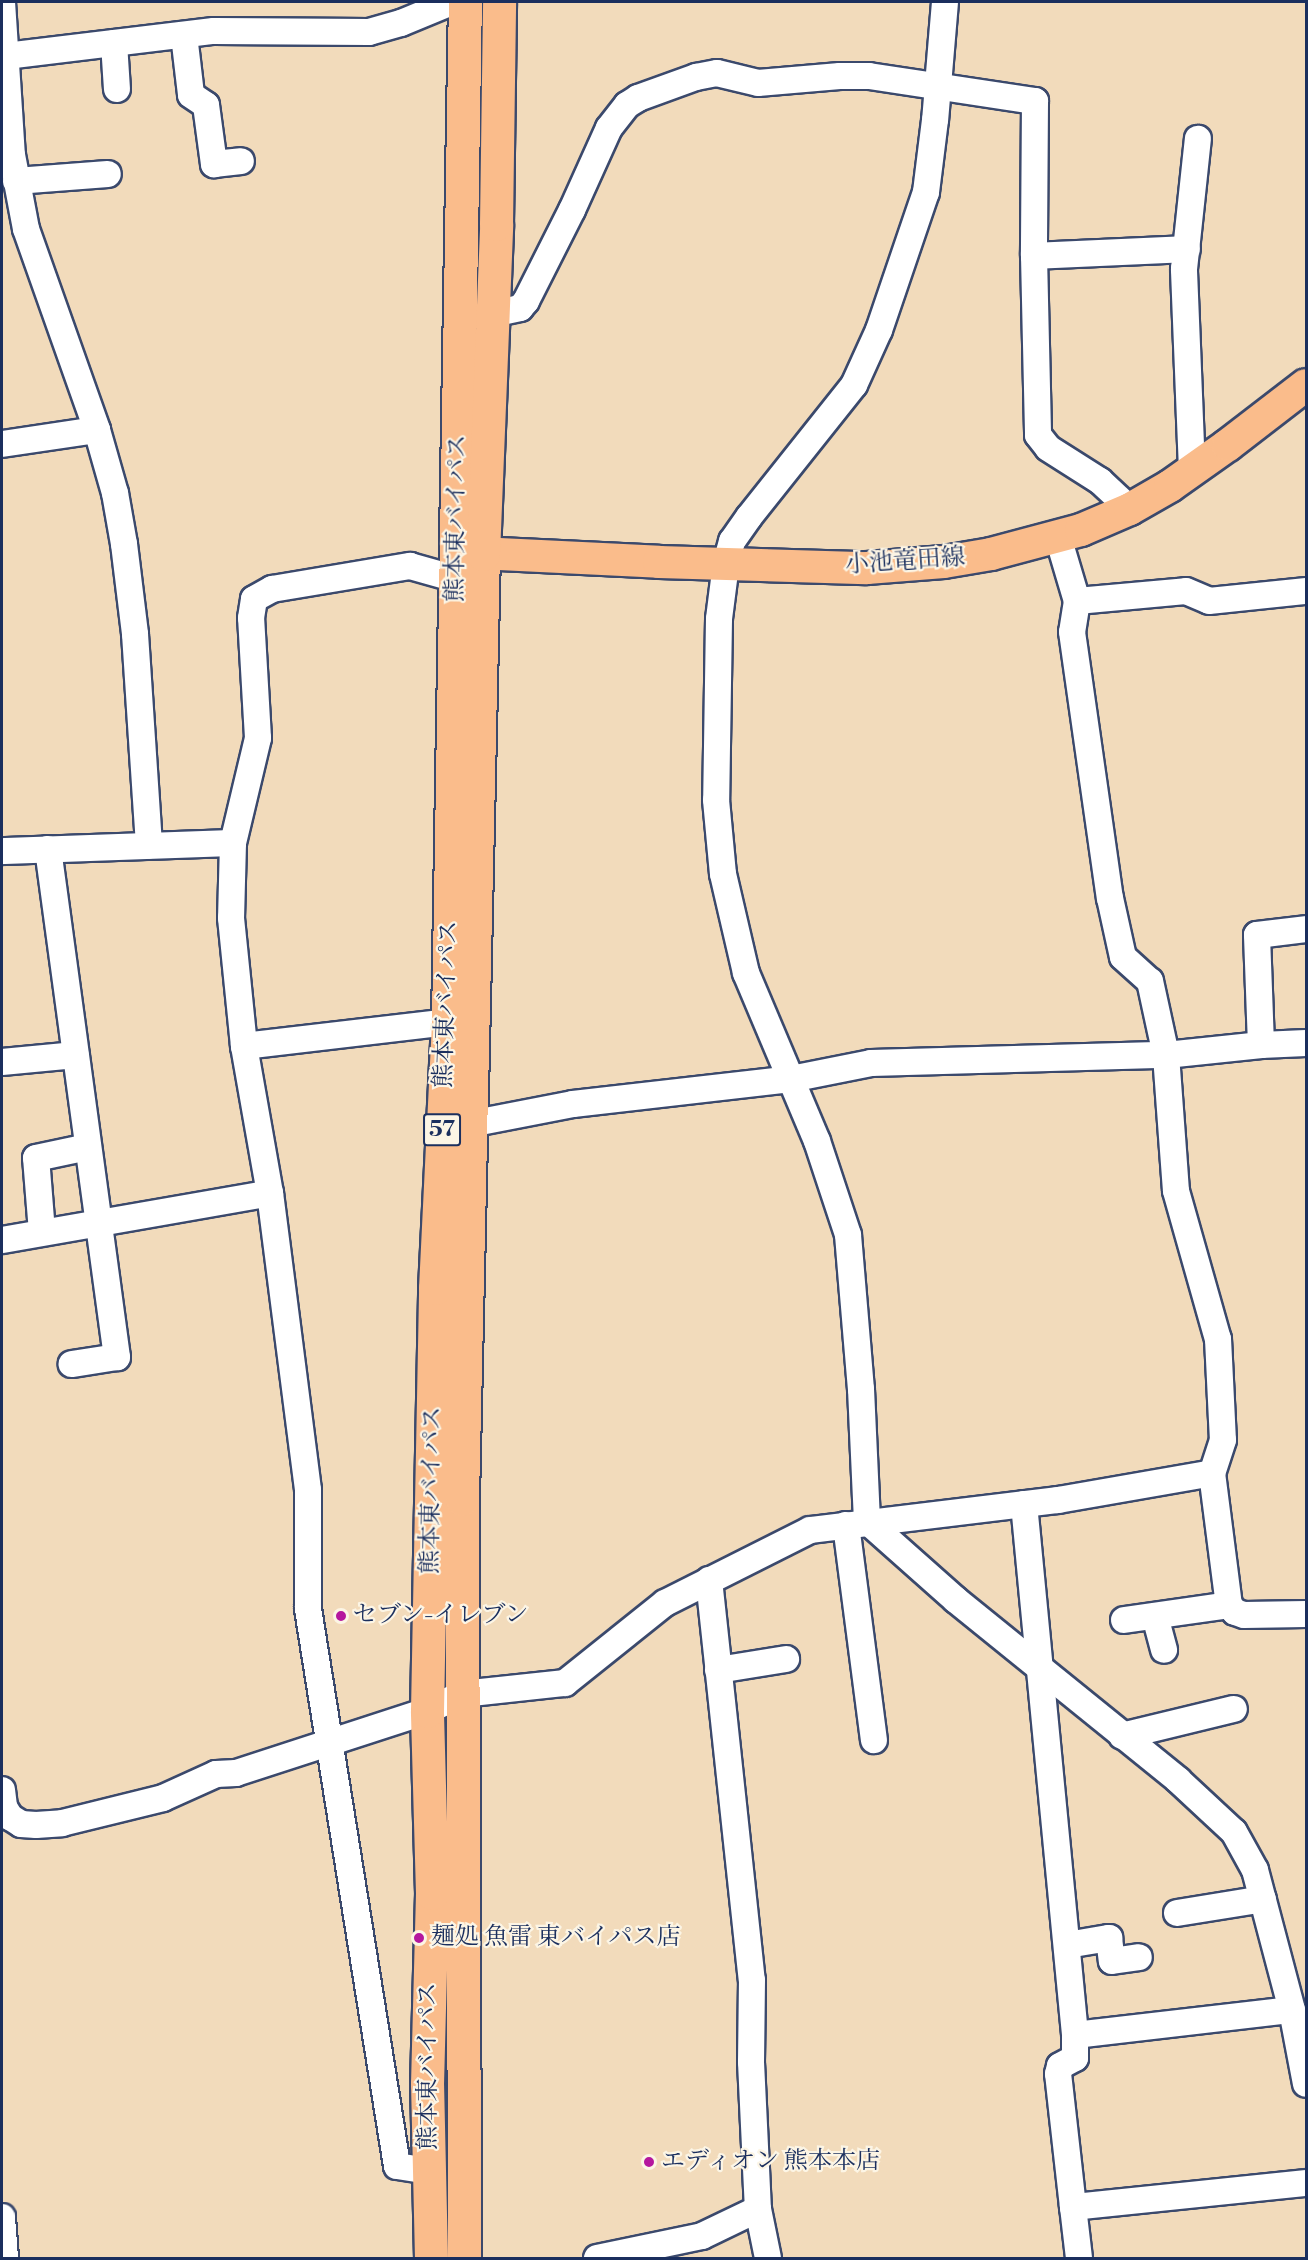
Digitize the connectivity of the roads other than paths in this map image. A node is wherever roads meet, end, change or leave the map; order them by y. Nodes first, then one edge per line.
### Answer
1 (2, 2) edge
2 (452, 2) edge
3 (465, 2) edge
4 (499, 2) edge
5 (945, 2) edge
6 (184, 35) junction
7 (114, 43) junction
8 (6, 56) junction
9 (938, 87) junction
10 (117, 89) dead end
11 (5, 95) edge
12 (1198, 138) dead end
13 (241, 161) dead end
14 (107, 180) dead end
15 (14, 199) edge
16 (1187, 249) junction
17 (1034, 256) junction
18 (492, 314) junction
19 (1306, 385) edge
20 (97, 430) junction
21 (2, 444) edge
22 (1192, 470) junction
23 (1130, 509) junction
24 (1058, 537) junction
25 (466, 562) junction
26 (726, 564) junction
27 (1306, 591) edge
28 (1077, 601) junction
29 (233, 843) junction
30 (149, 846) junction
31 (48, 849) junction
32 (2, 851) edge
33 (1306, 929) edge
34 (448, 1022) junction
35 (1306, 1043) edge
36 (1261, 1045) junction
37 (244, 1046) junction
38 (1166, 1055) junction
39 (76, 1056) junction
40 (2, 1062) edge
41 (791, 1079) junction
42 (470, 1124) junction
43 (88, 1147) junction
44 (270, 1193) junction
45 (99, 1222) junction
46 (42, 1232) junction
47 (2, 1240) edge
48 (72, 1364) dead end
49 (1212, 1473) junction
50 (1024, 1504) junction
51 (857, 1523) junction
52 (709, 1580) junction
53 (1229, 1605) junction
54 (1306, 1614) edge
55 (1155, 1616) junction
56 (1124, 1620) dead end
57 (1164, 1650) dead end
58 (786, 1659) dead end
59 (1041, 1668) junction
60 (718, 1670) junction
61 (462, 1694) junction
62 (1234, 1709) dead end
63 (427, 1712) junction
64 (1122, 1736) junction
65 (874, 1740) dead end
66 (330, 1743) junction
67 (2, 1790) edge
68 (1263, 1899) junction
69 (1177, 1913) dead end
70 (1067, 1945) junction
71 (1139, 1957) dead end
72 (1292, 2010) junction
73 (1075, 2035) junction
74 (1306, 2084) edge
75 (429, 2171) junction
76 (1306, 2183) edge
77 (1073, 2207) junction
78 (758, 2209) junction
79 (2, 2217) edge
80 (5, 2259) edge
81 (431, 2259) edge
82 (464, 2259) edge
83 (597, 2259) edge
84 (768, 2259) edge
85 (1079, 2259) edge

1 - 8 street
2 - 6 street
3 - 25 highway, 熊本東バイパス / 57
4 - 18 highway, 熊本東バイパス / 57
5 - 9 street
6 - 7 street
6 - 13 street
7 - 8 street
7 - 10 street
8 - 11 street
9 - 17 street
9 - 18 street
9 - 26 street
11 - 15 street
12 - 16 street
14 - 15 street
15 - 20 street
16 - 17 street
16 - 22 street
17 - 23 street
18 - 25 highway, 熊本東バイパス / 57
19 - 22 main road, 小池竜田線
20 - 21 street
20 - 30 street
22 - 23 main road, 小池竜田線
23 - 24 main road, 小池竜田線
24 - 26 main road, 小池竜田線
24 - 28 street
25 - 26 main road, 小池竜田線
25 - 29 street
25 - 34 highway, 熊本東バイパス / 57
25 - 42 highway, 熊本東バイパス / 57
26 - 41 street
27 - 28 street
28 - 38 street
29 - 30 street
29 - 37 street
30 - 31 street
31 - 32 street
31 - 39 street
33 - 36 street
34 - 37 street
34 - 63 highway, 熊本東バイパス / 57
35 - 36 street
36 - 38 street
37 - 44 street
38 - 41 street
38 - 49 street
39 - 40 street
39 - 43 street
41 - 42 street
41 - 51 street
42 - 61 highway, 熊本東バイパス / 57
43 - 45 street
43 - 46 street
44 - 45 street
44 - 66 street
45 - 46 street
45 - 48 street
46 - 47 street
49 - 50 street
49 - 53 street
50 - 51 street
50 - 59 street
51 - 52 street
51 - 59 street
51 - 65 street
52 - 60 street
52 - 61 street
53 - 54 street
53 - 55 street
55 - 56 street
55 - 57 street
58 - 60 street
59 - 64 street
59 - 70 street
60 - 78 street
61 - 63 street
61 - 82 highway, 熊本東バイパス / 57
62 - 64 street
63 - 66 street
63 - 75 highway, 熊本東バイパス / 57
64 - 68 street
66 - 67 street
66 - 75 street
68 - 69 street
68 - 72 street
70 - 71 street
70 - 73 street
72 - 73 street
72 - 74 street
73 - 77 street
75 - 81 highway, 熊本東バイパス / 57
76 - 77 street
77 - 85 street
78 - 83 street
78 - 84 street
79 - 80 street

